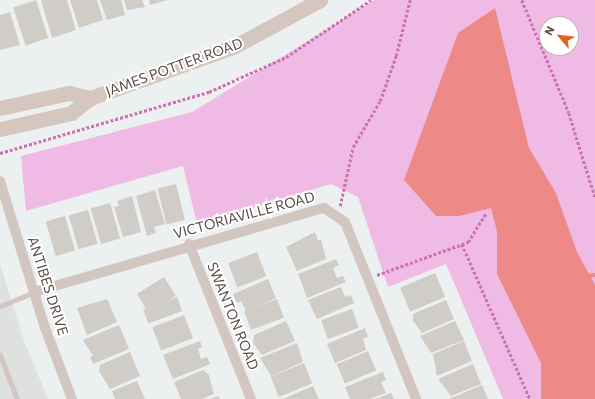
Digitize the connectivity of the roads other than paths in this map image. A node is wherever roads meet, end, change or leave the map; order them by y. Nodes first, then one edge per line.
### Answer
1 (320, 0) edge
2 (90, 98) junction
3 (0, 108) edge
4 (0, 129) edge
5 (0, 181) edge
6 (189, 244) junction
7 (34, 292) junction
8 (0, 306) edge
9 (0, 355) edge
10 (17, 399) edge
11 (72, 399) edge
12 (251, 399) edge
13 (416, 399) edge

1 - 2 main road, JAMES POTTER ROAD
2 - 3 main road, JAMES POTTER ROAD
2 - 4 main road, JAMES POTTER ROAD
5 - 7 street, ANTIBES DRIVE
6 - 7 street, VICTORIAVILLE ROAD
6 - 12 street, SWANTON ROAD
6 - 13 street, VICTORIAVILLE ROAD
7 - 8 lane
7 - 11 street, ANTIBES DRIVE
9 - 10 lane

